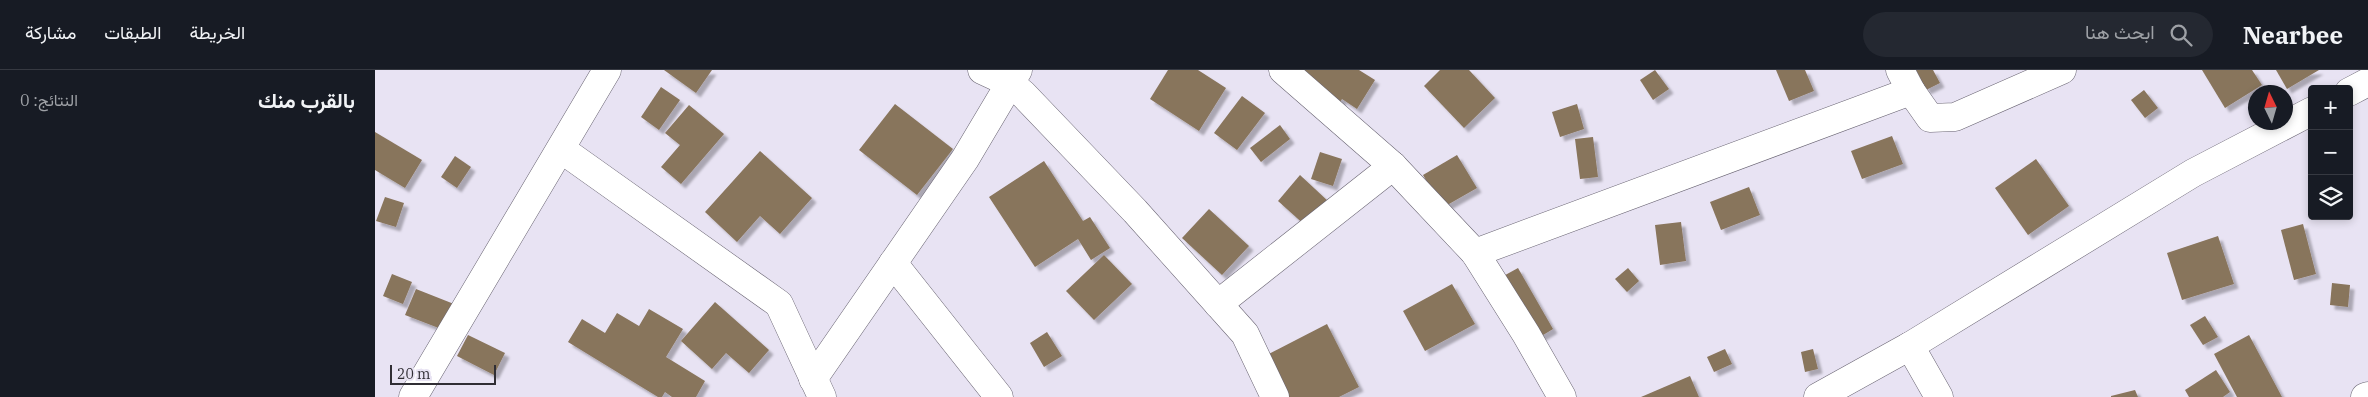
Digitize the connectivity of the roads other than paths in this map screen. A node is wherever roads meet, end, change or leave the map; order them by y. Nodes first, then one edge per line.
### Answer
1 (607, 70) edge
2 (982, 70) edge
3 (1283, 70) edge
4 (2055, 72) edge
5 (1014, 77) edge
6 (1906, 81) edge
7 (2368, 82) edge
8 (2353, 90) edge
9 (2308, 113) edge
10 (561, 149) junction
11 (1393, 166) junction
12 (1475, 253) junction
13 (893, 263) junction
14 (1218, 304) junction
15 (1910, 346) junction
16 (817, 388) edge
17 (413, 397) edge
18 (999, 397) edge
19 (1275, 397) edge
20 (1562, 397) edge
21 (1818, 397) edge
22 (1939, 397) edge

1 - 10 street
2 - 5 street
3 - 11 street
4 - 6 street
5 - 13 street
5 - 14 street
6 - 12 street
7 - 8 street
9 - 15 street
10 - 16 street
10 - 17 street
11 - 12 street
11 - 14 street
12 - 20 street
13 - 16 street
13 - 18 street
14 - 19 street
15 - 21 street
15 - 22 street

